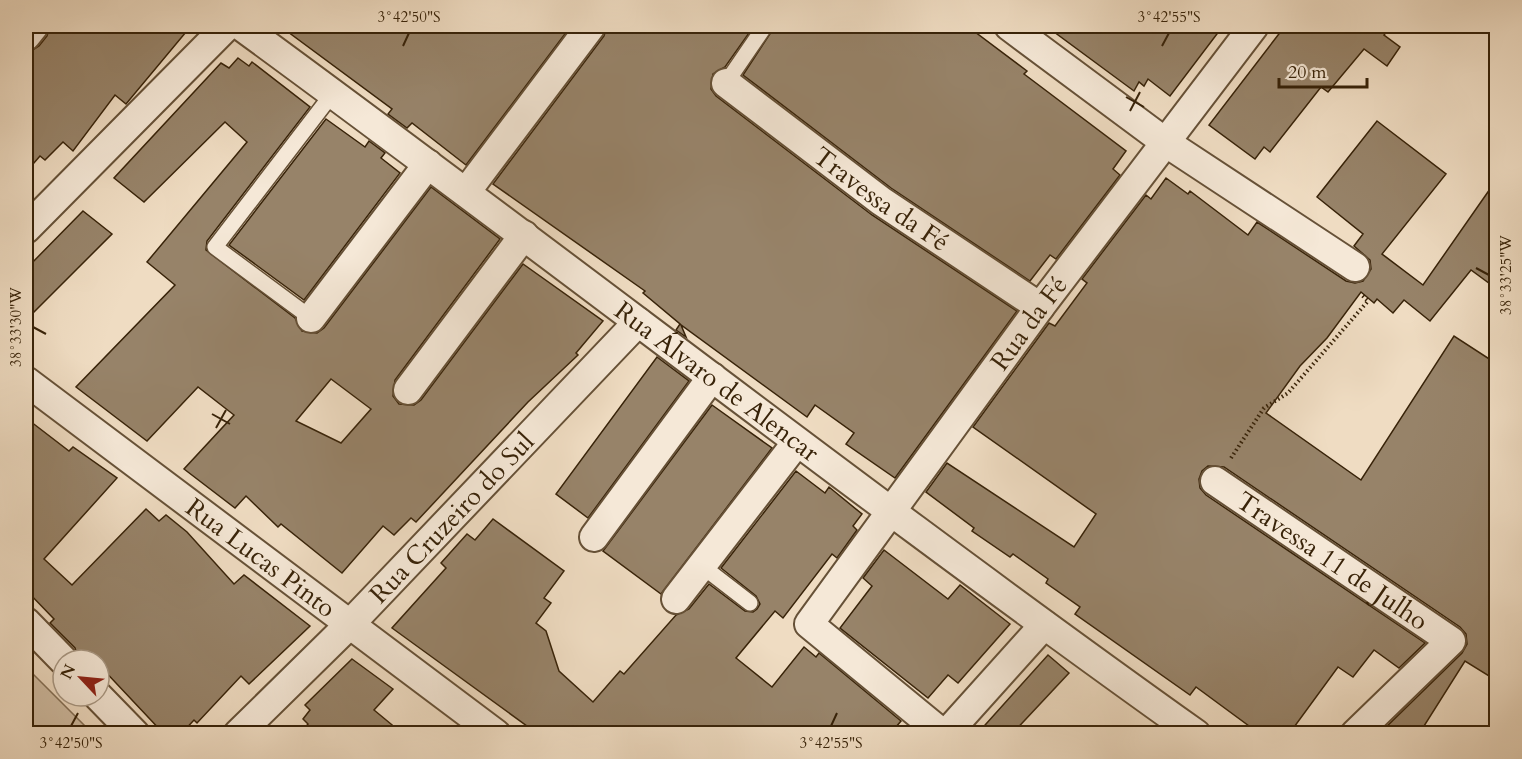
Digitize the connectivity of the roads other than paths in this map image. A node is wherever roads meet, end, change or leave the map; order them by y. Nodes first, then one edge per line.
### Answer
1 (34, 26) edge
2 (227, 26) edge
3 (241, 26) edge
4 (591, 26) edge
5 (765, 26) edge
6 (1254, 26) edge
7 (1018, 28) edge
8 (26, 36) edge
9 (726, 83) joint
10 (333, 93) junction
11 (1165, 142) junction
12 (428, 164) junction
13 (466, 192) junction
14 (26, 229) edge
15 (524, 235) junction
16 (1355, 267) road end
17 (1041, 307) junction
18 (311, 318) joint
19 (638, 322) junction
20 (712, 377) junction
21 (26, 381) edge
22 (408, 390) dead end
23 (796, 442) junction
24 (1215, 481) road end
25 (892, 511) junction
26 (594, 537) dead end
27 (702, 566) junction
28 (676, 599) dead end
29 (750, 603) dead end
30 (26, 622) edge
31 (351, 623) junction
32 (1044, 626) junction
33 (51, 648) edge
34 (110, 708) edge
35 (135, 734) edge
36 (237, 734) edge
37 (496, 734) edge
38 (944, 734) edge
39 (1196, 734) edge
40 (1355, 734) edge

1 - 8 street
2 - 14 street
3 - 10 street, Rua Álvaro de Alencar
4 - 13 street
5 - 9 lane
6 - 11 street, Rua da Fé
7 - 11 street
9 - 17 street, Travessa da Fé
10 - 12 street, Rua Álvaro de Alencar
10 - 18 lane
11 - 16 street
11 - 17 street, Rua da Fé
12 - 13 street, Rua Álvaro de Alencar
12 - 18 street
13 - 15 street, Rua Álvaro de Alencar
15 - 19 street, Rua Álvaro de Alencar
15 - 22 street
17 - 25 street, Rua da Fé
19 - 20 street, Rua Álvaro de Alencar
19 - 31 street, Rua Cruzeiro do Sul
20 - 23 street, Rua Álvaro de Alencar
20 - 26 street
21 - 31 street, Rua Lucas Pinto
23 - 25 street, Rua Álvaro de Alencar
23 - 27 street
24 - 40 street, Travessa 11 de Julho
25 - 32 street, Rua Álvaro de Alencar
25 - 38 street, Rua da Fé
27 - 28 street
27 - 29 lane
30 - 33 street
31 - 36 street, Rua Cruzeiro do Sul
31 - 37 street, Rua Lucas Pinto
32 - 38 street
32 - 39 street, Rua Álvaro de Alencar
34 - 35 street

